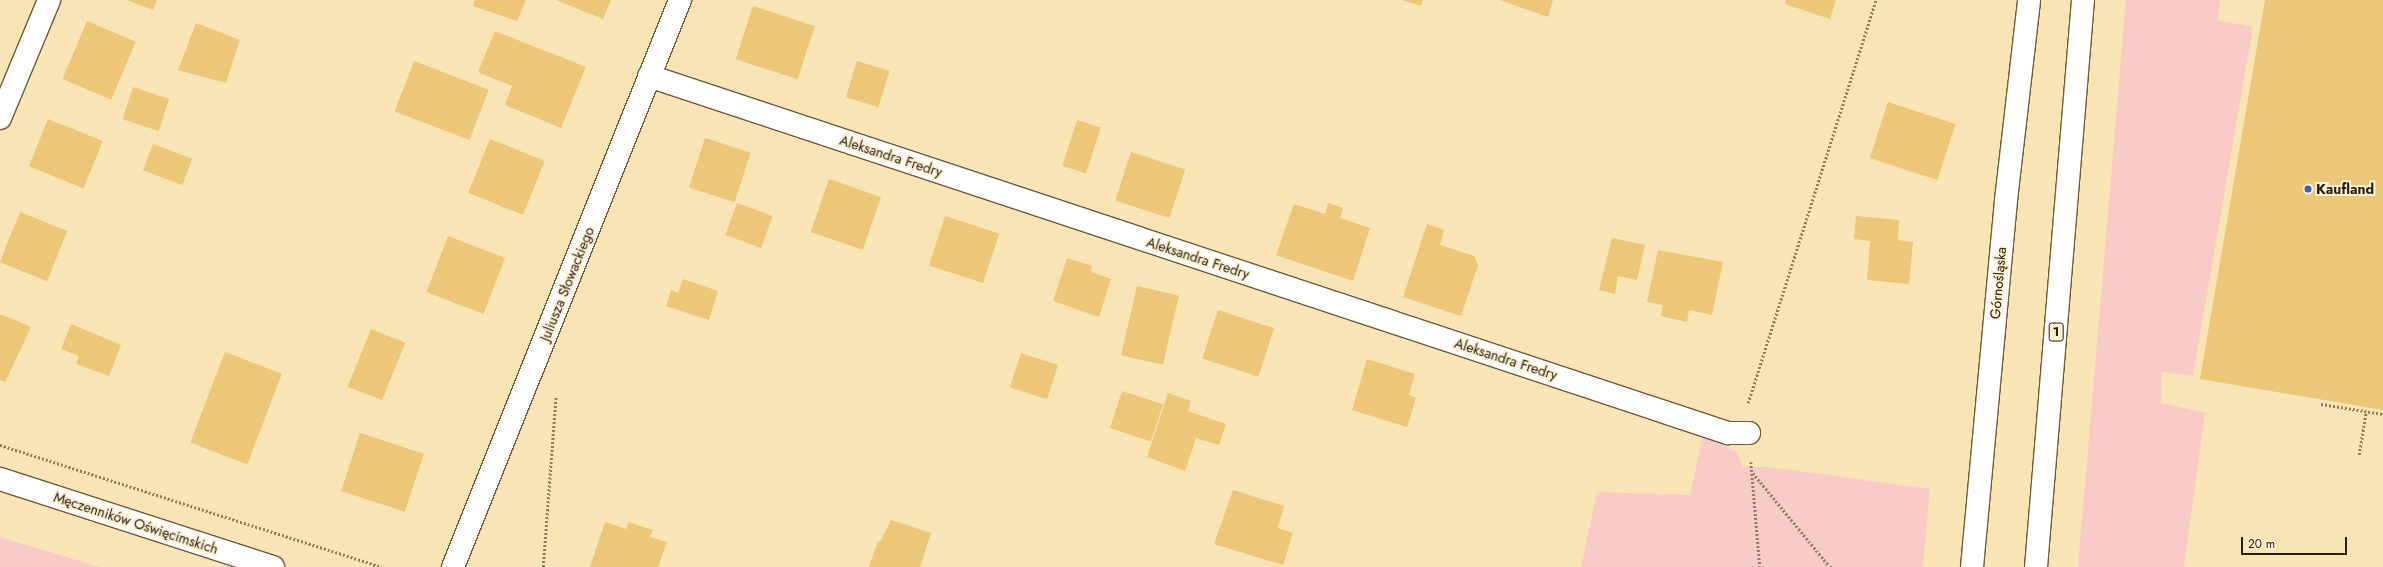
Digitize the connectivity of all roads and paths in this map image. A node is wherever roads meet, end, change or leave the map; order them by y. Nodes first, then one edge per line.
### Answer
1 (49, 0) edge
2 (680, 0) edge
3 (1876, 0) edge
4 (2029, 0) edge
5 (2084, 0) edge
6 (649, 76) junction
7 (0, 118) edge
8 (2321, 404) dead end
9 (2366, 412) junction
10 (2383, 414) edge
11 (1749, 433) junction
12 (0, 445) edge
13 (2358, 455) dead end
14 (1752, 472) junction
15 (0, 479) edge
16 (273, 567) edge
17 (382, 567) edge
18 (453, 567) edge
19 (1760, 567) edge
20 (1830, 567) edge
21 (1972, 567) edge
22 (2036, 567) edge

1 - 7 street
2 - 6 street, Juliusza Słowackiego
3 - 11 path
4 - 21 street, Górnośląska
5 - 22 street, 1
6 - 11 street, Aleksandra Fredry
6 - 18 street, Juliusza Słowackiego
8 - 9 path
9 - 10 path
9 - 13 path
11 - 14 path
12 - 17 path
14 - 19 path
14 - 20 path
15 - 16 street, Męczenników Oświęcimskich

